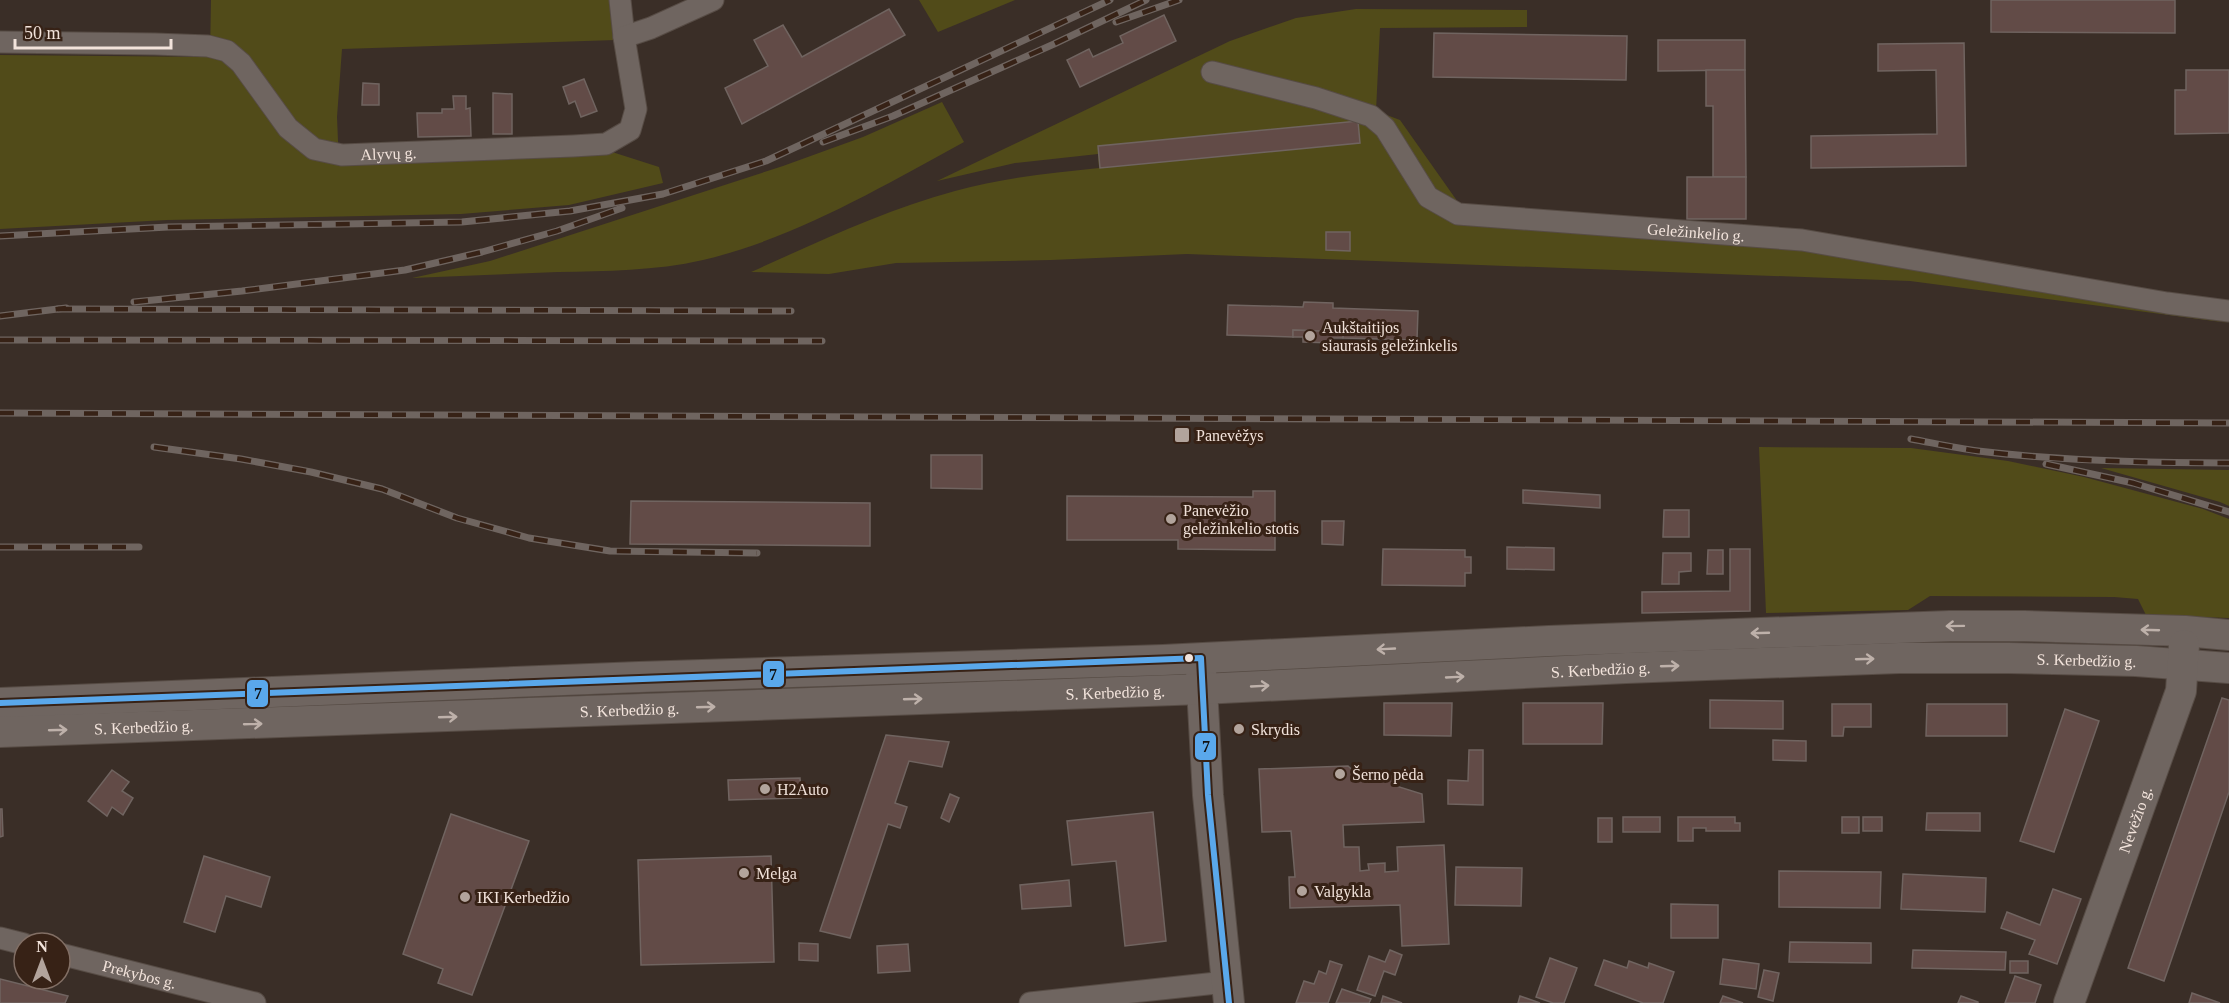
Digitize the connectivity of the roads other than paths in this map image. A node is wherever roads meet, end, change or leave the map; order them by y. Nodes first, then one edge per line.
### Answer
1 (620, 0) edge
2 (712, 0) edge
3 (624, 37) junction
4 (0, 42) edge
5 (1212, 72) dead end
6 (2229, 311) edge
7 (2185, 631) junction
8 (2229, 635) edge
9 (1201, 658) junction
10 (2184, 664) junction
11 (2229, 668) edge
12 (639, 677) junction
13 (1202, 689) junction
14 (323, 690) junction
15 (0, 703) edge
16 (641, 710) junction
17 (324, 722) junction
18 (0, 732) edge
19 (72, 957) edge
20 (1228, 992) edge
21 (255, 1003) edge
22 (1030, 1003) edge
23 (2069, 1003) edge

1 - 3 street, Alyvų g.
2 - 3 street
3 - 4 street, Alyvų g.
5 - 6 street, Geležinkelio g.
7 - 8 main road, S. Kerbedžio g.
7 -> 9 main road, S. Kerbedžio g.
7 - 10 main road, Nevėžio g.
9 - 12 main road, S. Kerbedžio g.
9 - 13 main road
10 - 11 main road, S. Kerbedžio g.
13 -> 10 main road, S. Kerbedžio g.
10 - 23 main road, Nevėžio g.
12 - 14 main road, S. Kerbedžio g.
12 - 16 main road
16 -> 13 main road, S. Kerbedžio g.
13 - 20 main road
14 - 15 main road, S. Kerbedžio g.
14 - 17 main road
17 -> 16 main road, S. Kerbedžio g.
18 -> 17 main road, S. Kerbedžio g.
19 - 21 street, Prekybos g.
20 - 22 street

